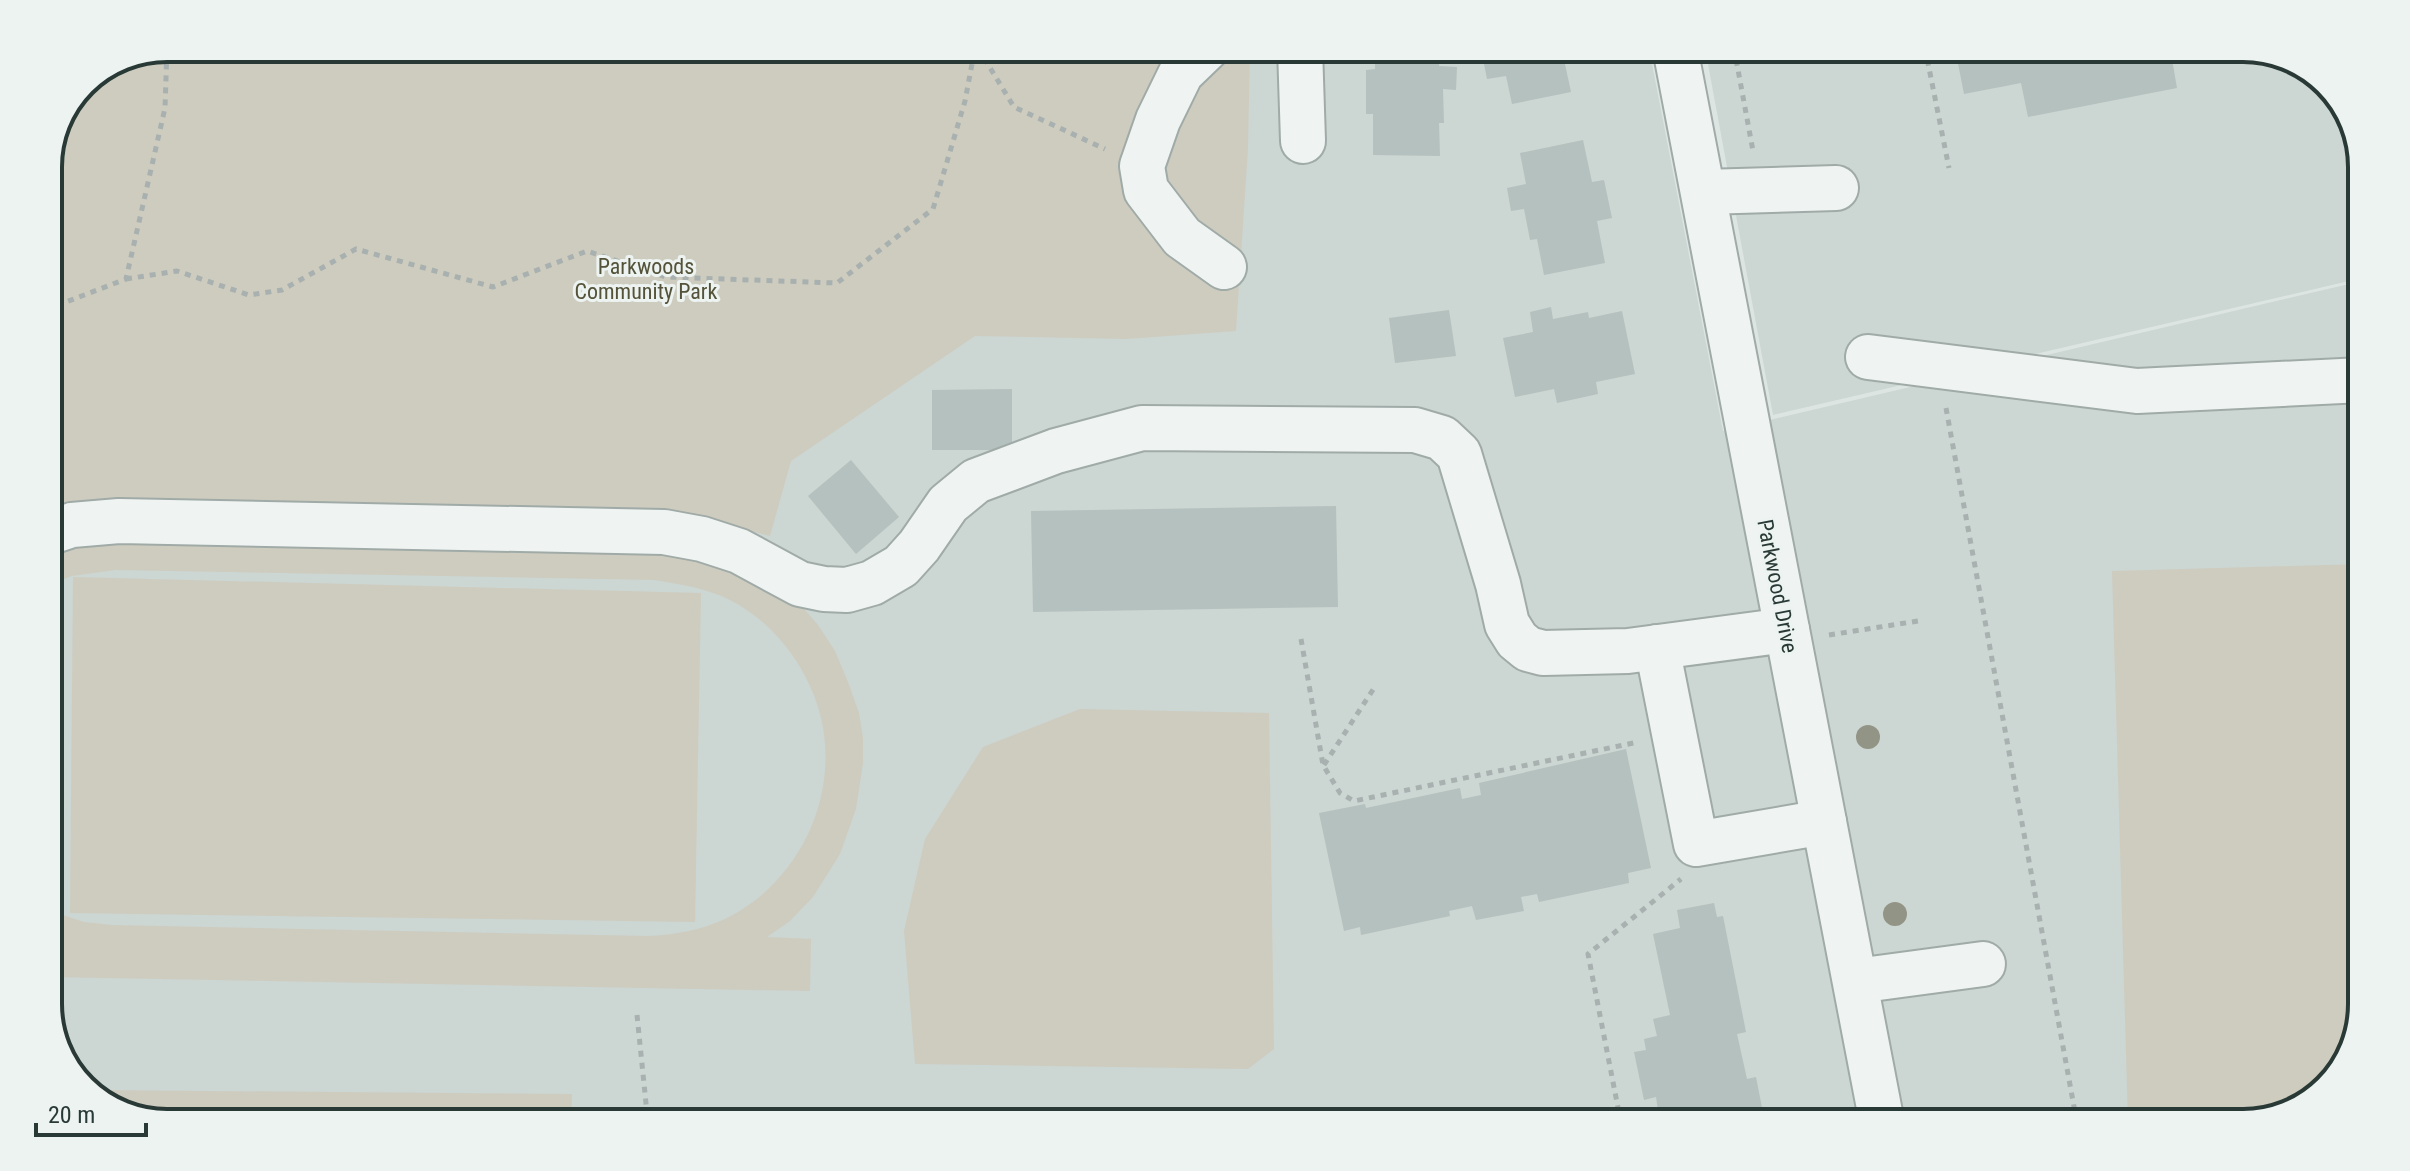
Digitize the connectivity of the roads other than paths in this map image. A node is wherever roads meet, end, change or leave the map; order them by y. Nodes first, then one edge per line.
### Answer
1 (1192, 62) edge
2 (1300, 62) edge
3 (1678, 62) edge
4 (1303, 141) dead end
5 (1836, 188) dead end
6 (1704, 192) junction
7 (1224, 267) dead end
8 (1868, 357) dead end
9 (2348, 381) edge
10 (62, 528) edge
11 (1788, 636) junction
12 (1657, 647) junction
13 (1824, 822) junction
14 (1983, 964) dead end
15 (1856, 981) junction
16 (1879, 1109) edge

1 - 7 street
2 - 4 street
3 - 6 street, Parkwood Drive
5 - 6 street
6 - 11 street, Parkwood Drive
8 - 9 street
10 - 12 street
11 - 12 street
11 - 13 street, Parkwood Drive
12 - 13 street
13 - 15 street, Parkwood Drive
14 - 15 street
15 - 16 street, Parkwood Drive

